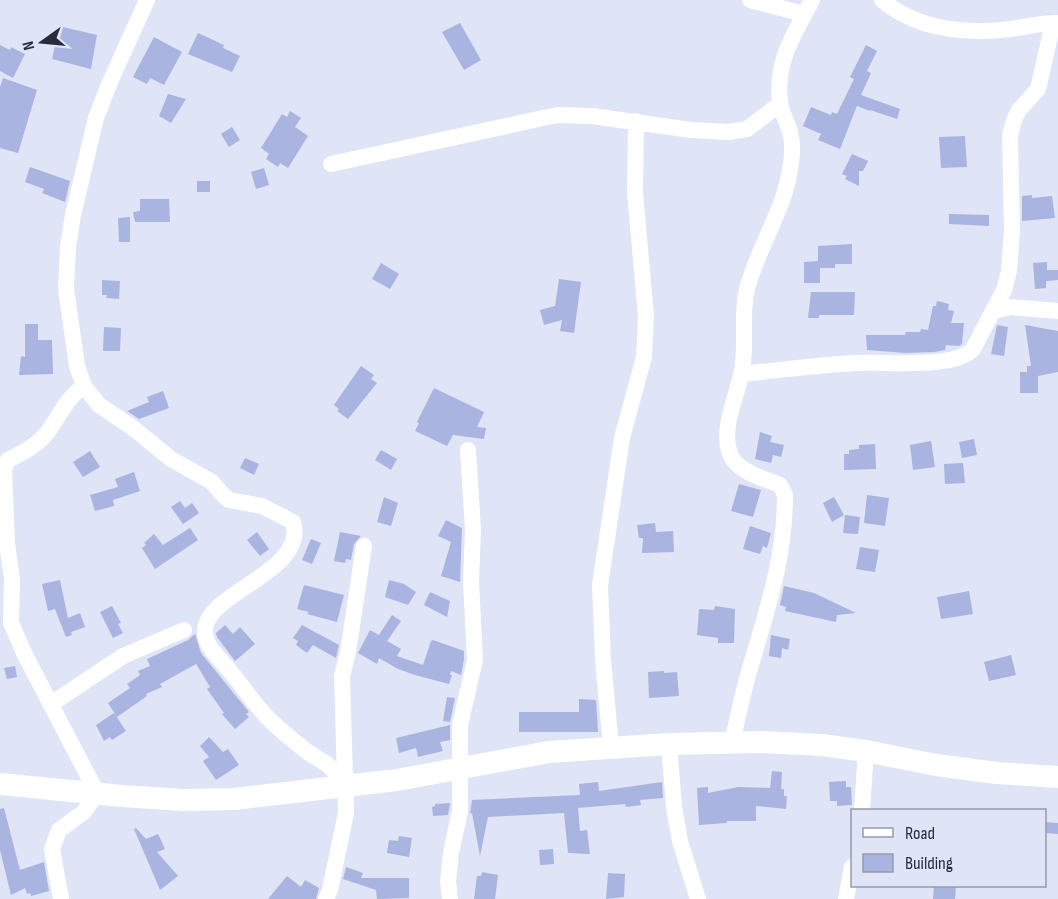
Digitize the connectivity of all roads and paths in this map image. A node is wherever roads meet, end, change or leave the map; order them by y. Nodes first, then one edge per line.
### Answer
1 (147, 0) edge
2 (750, 0) edge
3 (882, 0) edge
4 (808, 7) edge
5 (1055, 23) edge
6 (780, 104) junction
7 (636, 121) junction
8 (331, 164) dead end
9 (994, 311) junction
10 (1058, 311) edge
11 (742, 374) junction
12 (84, 386) junction
13 (468, 450) dead end
14 (2, 478) edge
15 (364, 546) dead end
16 (184, 630) dead end
17 (51, 704) junction
18 (732, 743) junction
19 (669, 744) junction
20 (611, 747) junction
21 (866, 751) junction
22 (460, 768) junction
23 (1058, 777) edge
24 (0, 783) edge
25 (345, 787) junction
26 (97, 793) junction
27 (862, 809) edge
28 (851, 872) edge
29 (61, 899) edge
30 (326, 899) edge
31 (450, 899) edge
32 (698, 899) edge
33 (846, 899) edge

1 - 12 street
2 - 4 street
3 - 5 street
4 - 6 street
5 - 9 street
6 - 7 street
6 - 11 street
7 - 8 street
7 - 20 street
9 - 10 street
9 - 11 street
11 - 18 street
12 - 14 street
12 - 25 street
13 - 22 street
14 - 17 street
15 - 25 street
16 - 17 street
17 - 26 street
18 - 19 street
18 - 21 street
19 - 20 street
19 - 32 street
20 - 22 street
21 - 23 street
21 - 27 street
22 - 25 street
22 - 31 street
24 - 26 street
25 - 26 street
25 - 30 street
26 - 29 street
28 - 33 street

